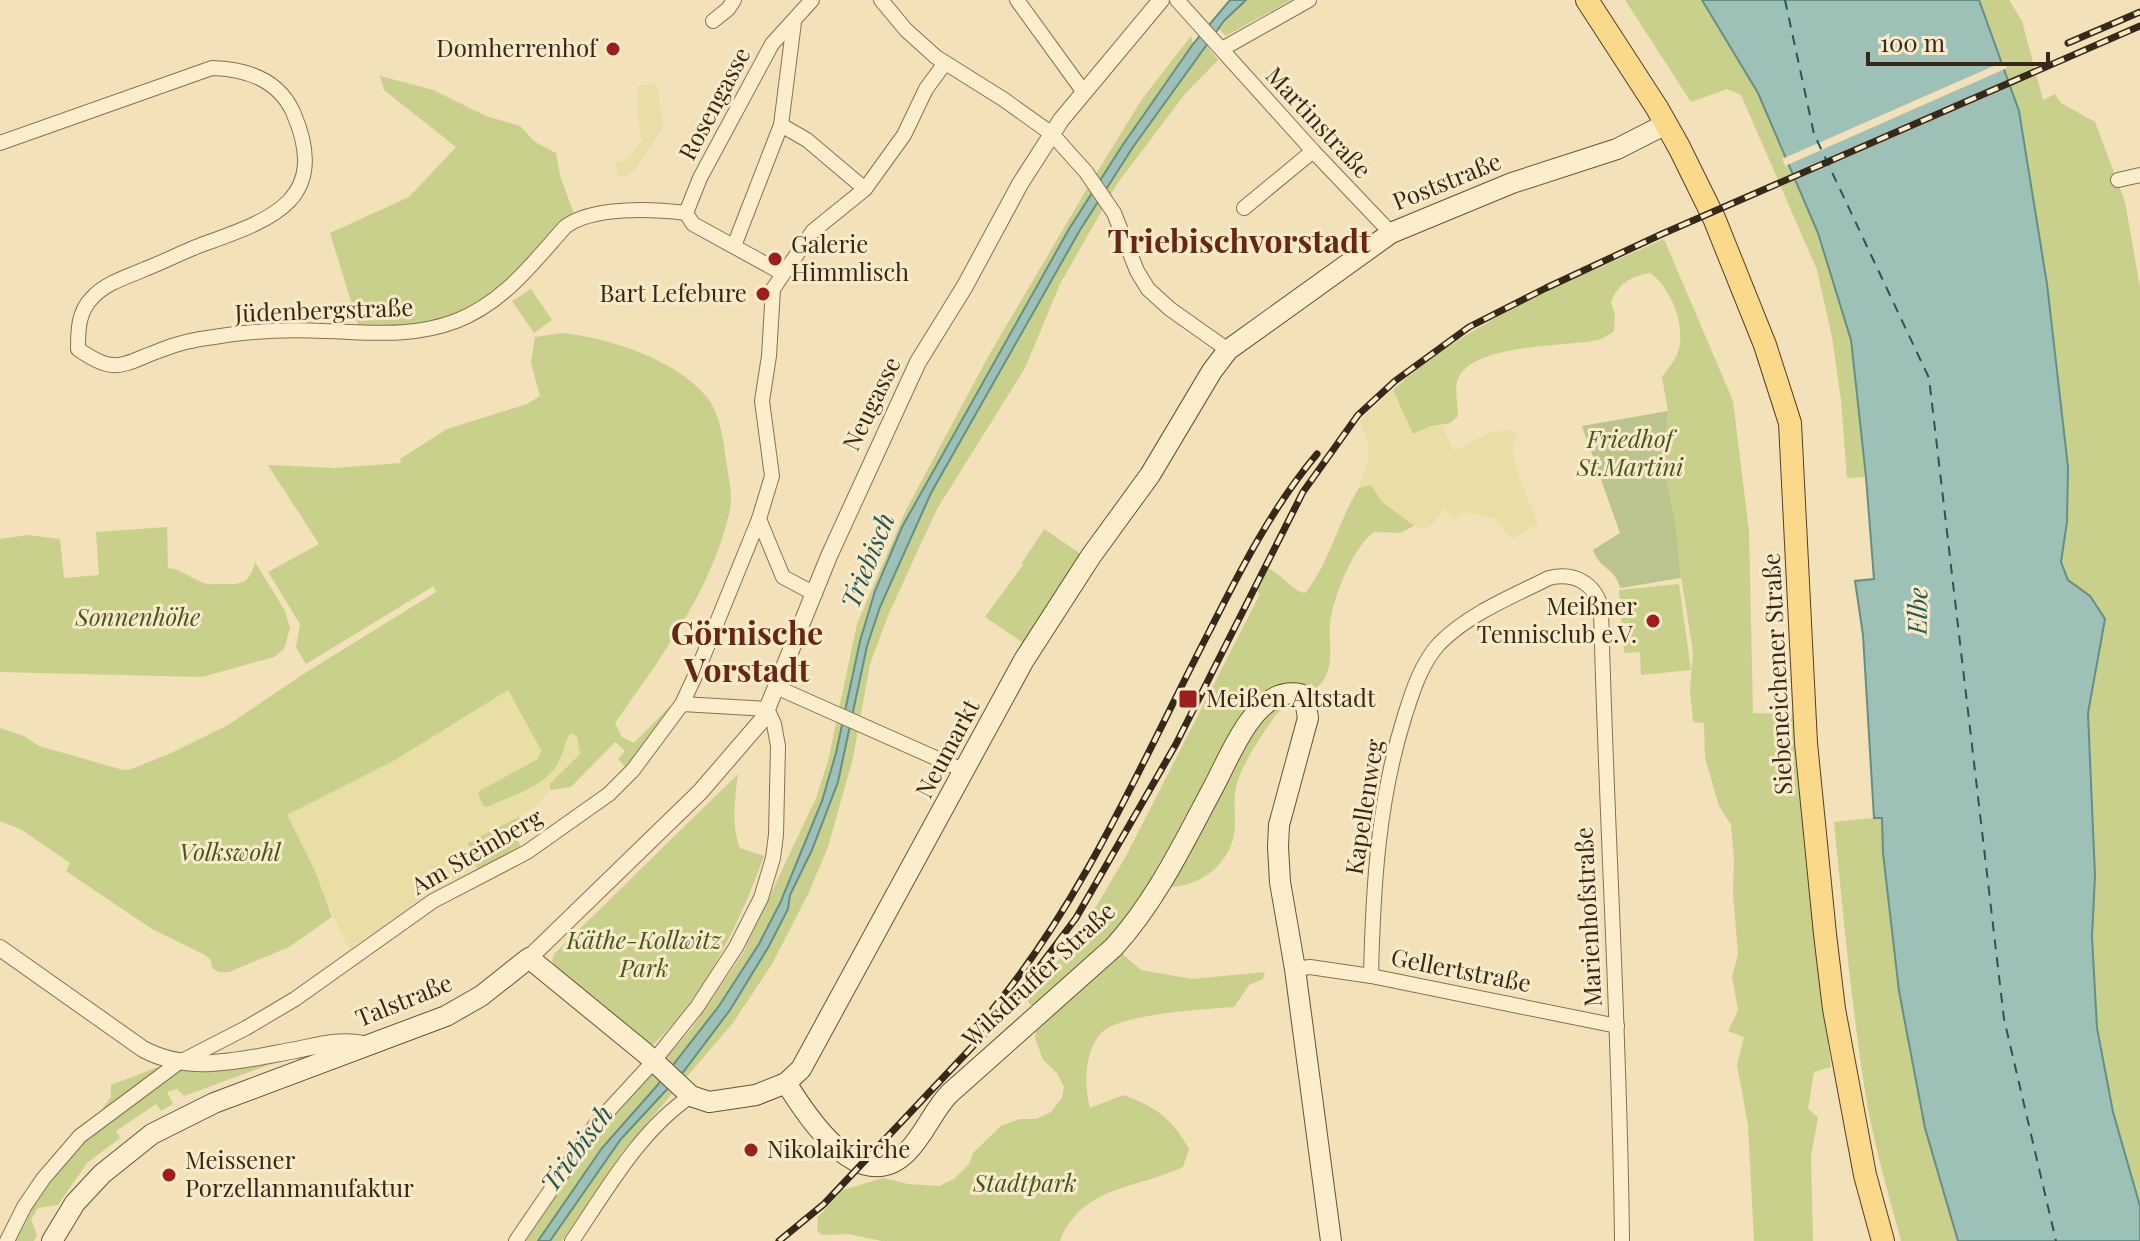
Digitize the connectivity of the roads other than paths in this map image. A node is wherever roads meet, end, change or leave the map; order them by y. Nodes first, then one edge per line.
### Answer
1 (734, 0) edge
2 (812, 0) edge
3 (881, 0) edge
4 (1161, 0) edge
5 (1177, 0) edge
6 (1309, 0) edge
7 (1587, 0) edge
8 (1019, 1) edge
9 (713, 21) dead end
10 (794, 22) junction
11 (1219, 45) junction
12 (945, 63) junction
13 (1083, 91) junction
14 (1666, 124) junction
15 (781, 125) junction
16 (1052, 134) junction
17 (0, 143) edge
18 (1313, 151) junction
19 (2140, 175) edge
20 (2118, 180) dead end
21 (865, 189) junction
22 (1244, 208) dead end
23 (686, 213) junction
24 (1391, 233) junction
25 (734, 246) junction
26 (782, 281) junction
27 (1228, 350) junction
28 (759, 519) junction
29 (1595, 592) joint
30 (815, 594) junction
31 (776, 687) junction
32 (682, 704) junction
33 (767, 709) junction
34 (965, 771) junction
35 (0, 948) edge
36 (529, 958) junction
37 (1295, 969) junction
38 (1371, 976) junction
39 (1617, 1026) junction
40 (364, 1044) junction
41 (297, 1050) junction
42 (178, 1063) junction
43 (317, 1065) junction
44 (656, 1065) junction
45 (786, 1083) junction
46 (686, 1091) junction
47 (7, 1241) edge
48 (52, 1241) edge
49 (516, 1241) edge
50 (572, 1241) edge
51 (1331, 1241) edge
52 (1622, 1241) edge
53 (1883, 1241) edge

1 - 9 street
2 - 10 street, Rosengasse
3 - 12 street
4 - 13 street, Neugasse
5 - 11 street, Martinstraße
6 - 11 street
7 - 14 main road, Siebeneichener Straße
8 - 13 street
10 - 15 street
10 - 23 street, Rosengasse
11 - 18 street, Martinstraße
12 - 16 street
12 - 21 street
13 - 16 street, Neugasse
14 - 24 main road, Poststraße
14 - 53 main road, Siebeneichener Straße
15 - 21 street
15 - 25 street
16 - 27 street
16 - 30 street, Neugasse
17 - 23 street, Jüdenbergstraße
18 - 22 street
18 - 24 street, Martinstraße
19 - 20 street
21 - 26 street
23 - 25 street
24 - 27 main road, Poststraße
25 - 26 street
26 - 28 street, Am Steinberg
27 - 34 main road, Neumarkt
28 - 30 street
28 - 32 street, Am Steinberg
29 - 38 street, Kapellenweg
29 - 39 street, Marienhofstraße
30 - 31 street, Neugasse
31 - 33 street, Neugasse
31 - 34 street
32 - 33 street
32 - 42 street, Am Steinberg
33 - 36 street, Talstraße
33 - 44 street
34 - 45 main road, Neumarkt
35 - 42 street
36 - 40 main road, Talstraße
36 - 44 main road
37 - 38 street, Gellertstraße
37 - 45 main road, Wilsdruffer Straße
37 - 51 main road, Wilsdruffer Straße
38 - 39 street, Gellertstraße
39 - 52 street, Marienhofstraße
40 - 41 street
40 - 43 main road, Talstraße
41 - 42 street
41 - 43 street
42 - 47 street
43 - 48 main road, Talstraße
44 - 46 main road
44 - 49 street
45 - 46 main road
46 - 50 street

